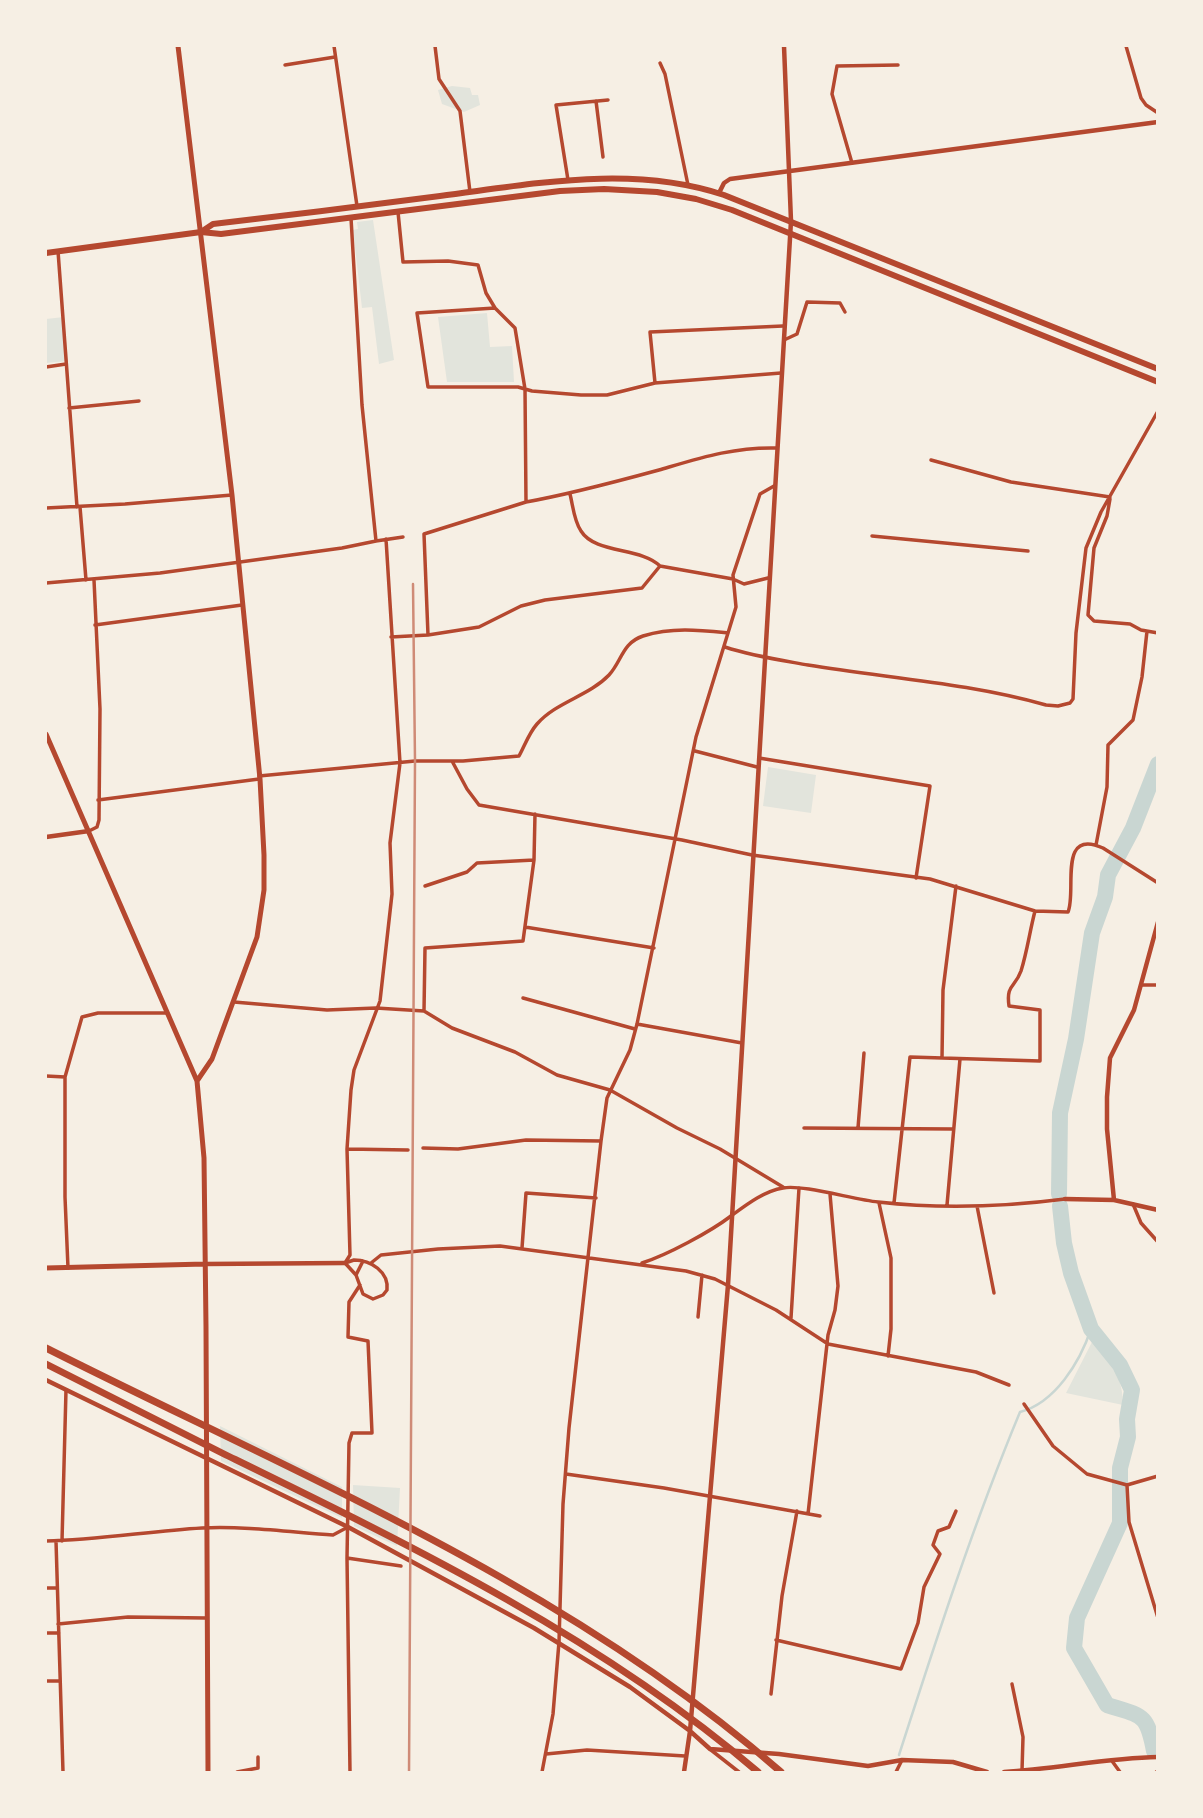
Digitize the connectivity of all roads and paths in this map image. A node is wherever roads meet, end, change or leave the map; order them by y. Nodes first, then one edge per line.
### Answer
1 (178, 46) edge
2 (334, 46) edge
3 (435, 46) edge
4 (784, 46) edge
5 (1126, 46) edge
6 (335, 57) junction
7 (660, 63) dead end
8 (285, 65) dead end
9 (898, 65) dead end
10 (608, 100) dead end
11 (596, 101) junction
12 (1157, 113) edge
13 (1157, 122) edge
14 (603, 157) dead end
15 (852, 163) junction
16 (789, 171) junction
17 (568, 180) junction
18 (688, 185) junction
19 (470, 192) junction
20 (719, 193) junction
21 (357, 207) junction
22 (398, 212) junction
23 (351, 218) junction
24 (791, 221) junction
25 (201, 232) junction
26 (790, 232) junction
27 (58, 251) junction
28 (46, 253) edge
29 (495, 308) junction
30 (845, 312) dead end
31 (783, 326) junction
32 (782, 340) junction
33 (66, 365) junction
34 (46, 367) edge
35 (1157, 369) edge
36 (781, 373) junction
37 (1157, 382) edge
38 (655, 383) junction
39 (525, 389) junction
40 (139, 401) dead end
41 (69, 408) junction
42 (1157, 411) edge
43 (776, 448) junction
44 (931, 460) dead end
45 (774, 486) junction
46 (570, 494) junction
47 (232, 495) junction
48 (1110, 496) junction
49 (526, 502) junction
50 (78, 507) junction
51 (46, 508) edge
52 (872, 536) dead end
53 (403, 537) dead end
54 (386, 539) junction
55 (376, 541) junction
56 (1028, 551) dead end
57 (238, 561) junction
58 (660, 566) junction
59 (768, 578) junction
60 (733, 579) junction
61 (86, 580) junction
62 (94, 580) junction
63 (46, 583) edge
64 (242, 605) junction
65 (95, 625) junction
66 (1147, 631) junction
67 (729, 633) junction
68 (1157, 633) edge
69 (428, 635) junction
70 (391, 638) junction
71 (725, 647) junction
72 (764, 657) junction
73 (46, 734) edge
74 (695, 751) junction
75 (758, 758) junction
76 (452, 761) junction
77 (400, 763) junction
78 (757, 767) junction
79 (259, 777) junction
80 (98, 800) junction
81 (535, 814) junction
82 (89, 831) junction
83 (46, 837) edge
84 (677, 839) junction
85 (1096, 845) junction
86 (752, 855) junction
87 (534, 860) junction
88 (916, 878) junction
89 (1157, 883) edge
90 (425, 886) dead end
91 (956, 886) junction
92 (1035, 911) junction
93 (1157, 922) edge
94 (526, 927) junction
95 (654, 948) junction
96 (1142, 985) junction
97 (1157, 985) edge
98 (523, 998) dead end
99 (234, 1002) junction
100 (376, 1008) junction
101 (424, 1011) junction
102 (167, 1013) junction
103 (637, 1024) junction
104 (635, 1030) junction
105 (742, 1043) junction
106 (864, 1054) dead end
107 (942, 1058) junction
108 (960, 1059) junction
109 (46, 1076) edge
110 (65, 1077) junction
111 (197, 1082) junction
112 (610, 1090) junction
113 (804, 1128) dead end
114 (858, 1128) junction
115 (902, 1129) junction
116 (953, 1129) junction
117 (601, 1141) junction
118 (423, 1148) dead end
119 (347, 1149) junction
120 (408, 1150) dead end
121 (735, 1158) junction
122 (783, 1187) junction
123 (799, 1188) junction
124 (830, 1194) junction
125 (596, 1198) junction
126 (1065, 1199) joint
127 (1114, 1200) junction
128 (879, 1203) junction
129 (894, 1203) junction
130 (947, 1205) junction
131 (1133, 1205) junction
132 (977, 1206) junction
133 (1157, 1210) edge
134 (732, 1216) junction
135 (1157, 1241) edge
136 (522, 1248) junction
137 (589, 1258) junction
138 (363, 1261) junction
139 (345, 1263) junction
140 (371, 1263) junction
141 (205, 1264) junction
142 (640, 1264) junction
143 (46, 1268) edge
144 (68, 1268) junction
145 (356, 1275) junction
146 (702, 1275) junction
147 (360, 1285) junction
148 (727, 1285) junction
149 (994, 1293) dead end
150 (698, 1317) dead end
151 (790, 1318) junction
152 (828, 1344) junction
153 (46, 1348) edge
154 (888, 1356) junction
155 (46, 1364) edge
156 (46, 1380) edge
157 (1009, 1385) dead end
158 (66, 1390) junction
159 (1024, 1404) dead end
160 (208, 1460) junction
161 (566, 1474) junction
162 (1157, 1476) edge
163 (1127, 1486) junction
164 (709, 1498) junction
165 (797, 1511) junction
166 (956, 1511) dead end
167 (808, 1514) junction
168 (820, 1516) dead end
169 (348, 1527) junction
170 (206, 1528) junction
171 (46, 1541) edge
172 (55, 1541) junction
173 (62, 1541) junction
174 (347, 1558) junction
175 (401, 1566) dead end
176 (46, 1588) edge
177 (57, 1588) junction
178 (208, 1618) junction
179 (1157, 1618) edge
180 (58, 1624) junction
181 (46, 1633) edge
182 (59, 1633) junction
183 (776, 1640) junction
184 (559, 1642) junction
185 (46, 1681) edge
186 (60, 1681) junction
187 (1012, 1684) dead end
188 (771, 1694) dead end
189 (690, 1731) junction
190 (710, 1749) junction
191 (546, 1754) junction
192 (685, 1756) junction
193 (258, 1757) dead end
194 (1157, 1757) edge
195 (1111, 1759) junction
196 (902, 1760) junction
197 (859, 1766) junction
198 (1022, 1771) edge
199 (1047, 1771) edge
200 (63, 1773) edge
201 (208, 1773) edge
202 (237, 1773) edge
203 (349, 1773) edge
204 (542, 1773) edge
205 (684, 1773) edge
206 (739, 1773) edge
207 (758, 1773) edge
208 (781, 1773) edge
209 (859, 1773) edge
210 (896, 1773) edge
211 (986, 1773) edge
212 (1004, 1773) edge
213 (1120, 1773) edge

1 - 25 main road
2 - 6 street
3 - 19 street
4 - 16 street
5 - 12 street
6 - 8 street
6 - 21 street
7 - 18 street
9 - 15 street
10 - 11 street
11 - 14 street
11 - 17 street
13 - 15 street
15 - 16 street
16 - 20 street
16 - 24 street
17 - 18 main road
17 - 19 main road
18 - 20 main road
19 - 21 main road
20 - 24 main road
21 - 25 main road
22 - 23 main road
22 - 26 main road
22 - 29 street
23 - 25 main road
23 - 55 street
24 - 26 street
24 - 35 main road
25 - 27 main road
25 - 47 main road
26 - 31 street
26 - 37 main road
27 - 28 main road
27 - 33 street
29 - 39 street
29 - 39 street
30 - 32 street
31 - 32 street
31 - 38 street
32 - 36 street
33 - 34 street
33 - 41 street
36 - 38 street
36 - 43 street
38 - 39 street
39 - 49 street
40 - 41 street
41 - 50 street
42 - 48 street
43 - 45 street
43 - 46 street
44 - 48 street
45 - 59 street
45 - 60 street
46 - 49 street
46 - 58 street
47 - 50 street
47 - 57 main road
48 - 66 street
48 - 72 street
49 - 69 street
50 - 51 street
50 - 61 street
52 - 56 street
53 - 54 street
54 - 55 street
54 - 70 street
55 - 57 street
57 - 62 street
57 - 64 main road
58 - 60 street
58 - 69 street
59 - 60 street
59 - 72 street
60 - 67 street
61 - 62 street
61 - 63 street
62 - 65 street
64 - 65 street
64 - 79 main road
65 - 80 street
66 - 68 street
66 - 85 street
67 - 71 street
67 - 76 street
69 - 70 street
70 - 77 street
71 - 72 street
71 - 74 street
72 - 75 street
73 - 82 main road
74 - 78 street
74 - 84 street
75 - 78 street
75 - 88 street
76 - 77 street
76 - 81 street
77 - 79 street
77 - 100 street
78 - 86 street
79 - 80 street
79 - 99 main road
80 - 82 street
81 - 84 street
81 - 87 street
82 - 83 street
82 - 102 main road
84 - 86 street
84 - 95 street
85 - 89 street
85 - 92 street
86 - 88 street
86 - 105 street
87 - 90 street
87 - 94 street
88 - 91 street
91 - 92 street
91 - 107 street
92 - 108 street
93 - 96 street
94 - 95 street
94 - 101 street
95 - 103 street
96 - 97 street
96 - 127 street
98 - 104 street
99 - 100 street
99 - 111 main road
100 - 101 street
100 - 119 street
101 - 112 street
102 - 110 street
102 - 111 main road
103 - 104 street
103 - 105 street
104 - 112 street
105 - 121 street
106 - 114 street
107 - 108 street
107 - 115 street
108 - 116 street
109 - 110 street
110 - 144 street
111 - 141 main road
112 - 117 street
112 - 121 street
113 - 114 street
114 - 115 street
115 - 116 street
115 - 129 street
116 - 130 street
117 - 118 street
117 - 125 street
119 - 120 street
119 - 139 street
121 - 122 street
121 - 134 street
122 - 123 street
122 - 134 street
123 - 124 street
123 - 151 street
124 - 128 street
124 - 152 street
125 - 136 street
125 - 137 street
126 - 127 street
126 - 132 street
127 - 131 street
128 - 129 street
128 - 154 street
129 - 130 street
130 - 132 street
131 - 133 street
131 - 135 street
132 - 149 street
134 - 142 street
134 - 148 street
136 - 137 street
136 - 140 street
137 - 142 street
137 - 161 street
138 - 139 street
138 - 140 street
138 - 145 street
139 - 141 street
139 - 145 street
140 - 147 street
141 - 144 main road
141 - 160 main road
142 - 146 street
143 - 144 main road
145 - 147 street
146 - 148 street
146 - 150 street
147 - 169 street
148 - 151 street
148 - 164 street
151 - 152 street
152 - 154 street
152 - 167 street
153 - 208 highway
154 - 157 street
155 - 207 highway
156 - 158 street
158 - 160 street
158 - 173 street
159 - 163 street
160 - 169 street
160 - 170 main road
161 - 164 street
161 - 184 street
162 - 163 street
163 - 179 street
164 - 165 street
164 - 189 street
165 - 167 street
165 - 183 street
166 - 183 street
167 - 168 street
169 - 170 street
169 - 174 street
169 - 184 street
170 - 173 street
170 - 178 main road
171 - 172 street
172 - 173 street
172 - 177 street
174 - 175 street
174 - 203 street
176 - 177 street
177 - 180 street
178 - 180 street
178 - 201 main road
180 - 182 street
181 - 182 street
182 - 186 street
183 - 188 street
184 - 189 street
184 - 191 street
185 - 186 street
186 - 200 street
187 - 198 street
189 - 190 street
189 - 192 street
190 - 197 street
190 - 206 street
191 - 192 street
191 - 204 street
192 - 205 street
193 - 202 street
194 - 195 street
195 - 199 street
195 - 213 street
196 - 197 street
196 - 210 street
196 - 211 street
197 - 209 street
198 - 199 street
198 - 212 street

